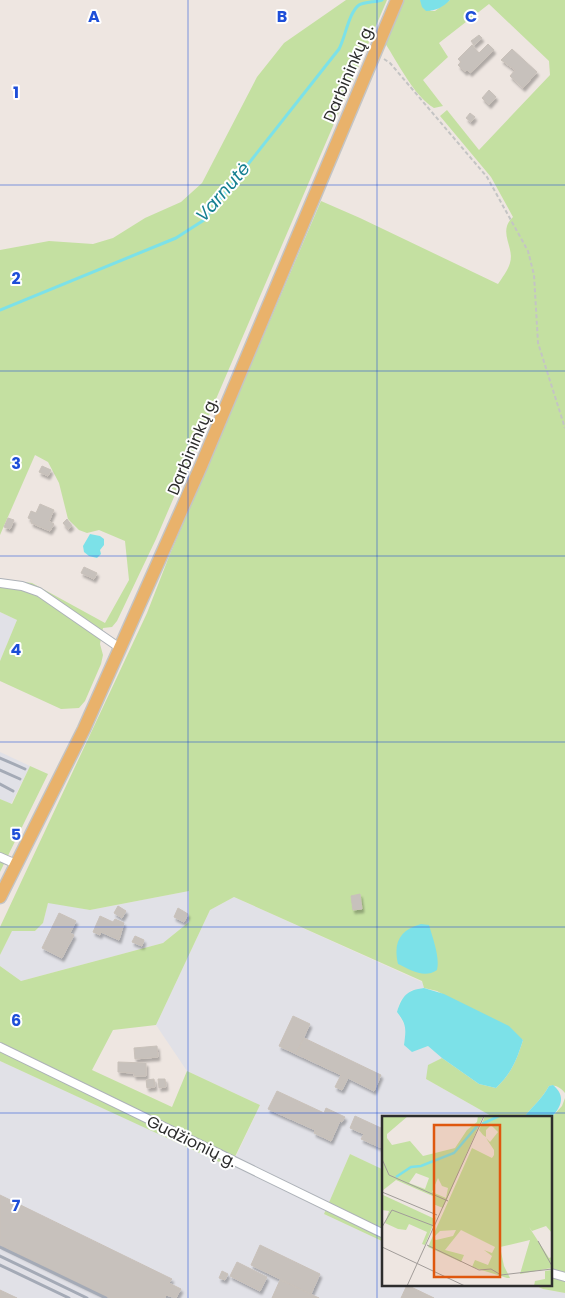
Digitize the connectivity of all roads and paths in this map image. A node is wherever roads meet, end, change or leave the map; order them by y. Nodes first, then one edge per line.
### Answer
1 (397, 0) edge
2 (374, 53) junction
3 (565, 428) edge
4 (0, 583) edge
5 (120, 648) junction
6 (0, 856) edge
7 (16, 864) junction
8 (0, 897) edge
9 (0, 1047) edge
10 (382, 1233) edge
11 (552, 1273) edge
12 (565, 1277) edge

1 - 2 main road, Darbininkų g.
2 - 3 path
2 - 5 main road, Darbininkų g.
4 - 5 street
5 - 7 main road, Darbininkų g.
6 - 7 street
7 - 8 main road, Darbininkų g.
9 - 10 street, Gudžionių g.
11 - 12 street

